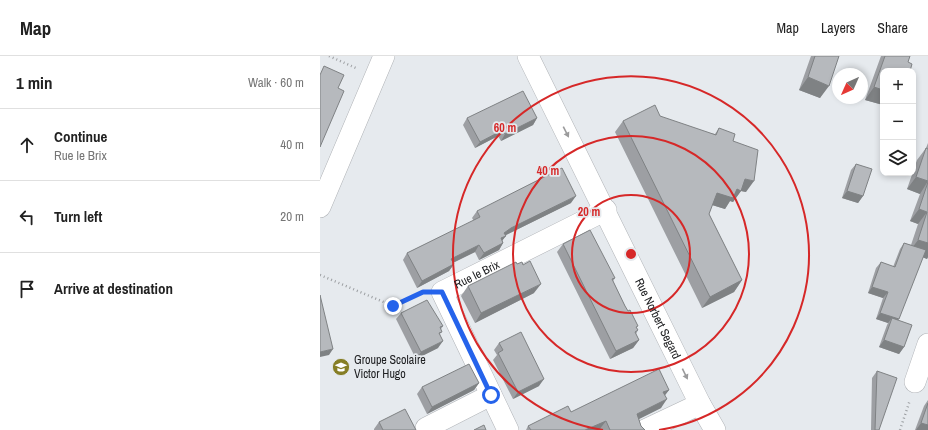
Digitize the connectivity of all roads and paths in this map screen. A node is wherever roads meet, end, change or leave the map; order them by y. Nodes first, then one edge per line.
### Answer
1 (329, 56) edge
2 (384, 56) edge
3 (528, 56) edge
4 (375, 77) junction
5 (320, 207) edge
6 (606, 210) junction
7 (320, 275) edge
8 (442, 292) junction
9 (928, 344) edge
10 (915, 382) joint
11 (491, 395) junction
12 (700, 404) junction
13 (426, 428) dead end
14 (508, 430) edge
15 (645, 430) edge
16 (715, 430) edge
17 (900, 430) edge

1 - 4 path
2 - 4 street
3 -> 6 street, Rue Norbert Segard
4 - 5 street
6 - 8 street, Rue le Brix
6 -> 12 street, Rue Norbert Segard
7 - 8 path
8 - 11 street, Rue le Brix
9 - 10 street
10 - 17 path
11 - 13 street
11 - 14 street, Rue le Brix
12 - 15 street
12 - 16 street, Rue Norbert Segard

